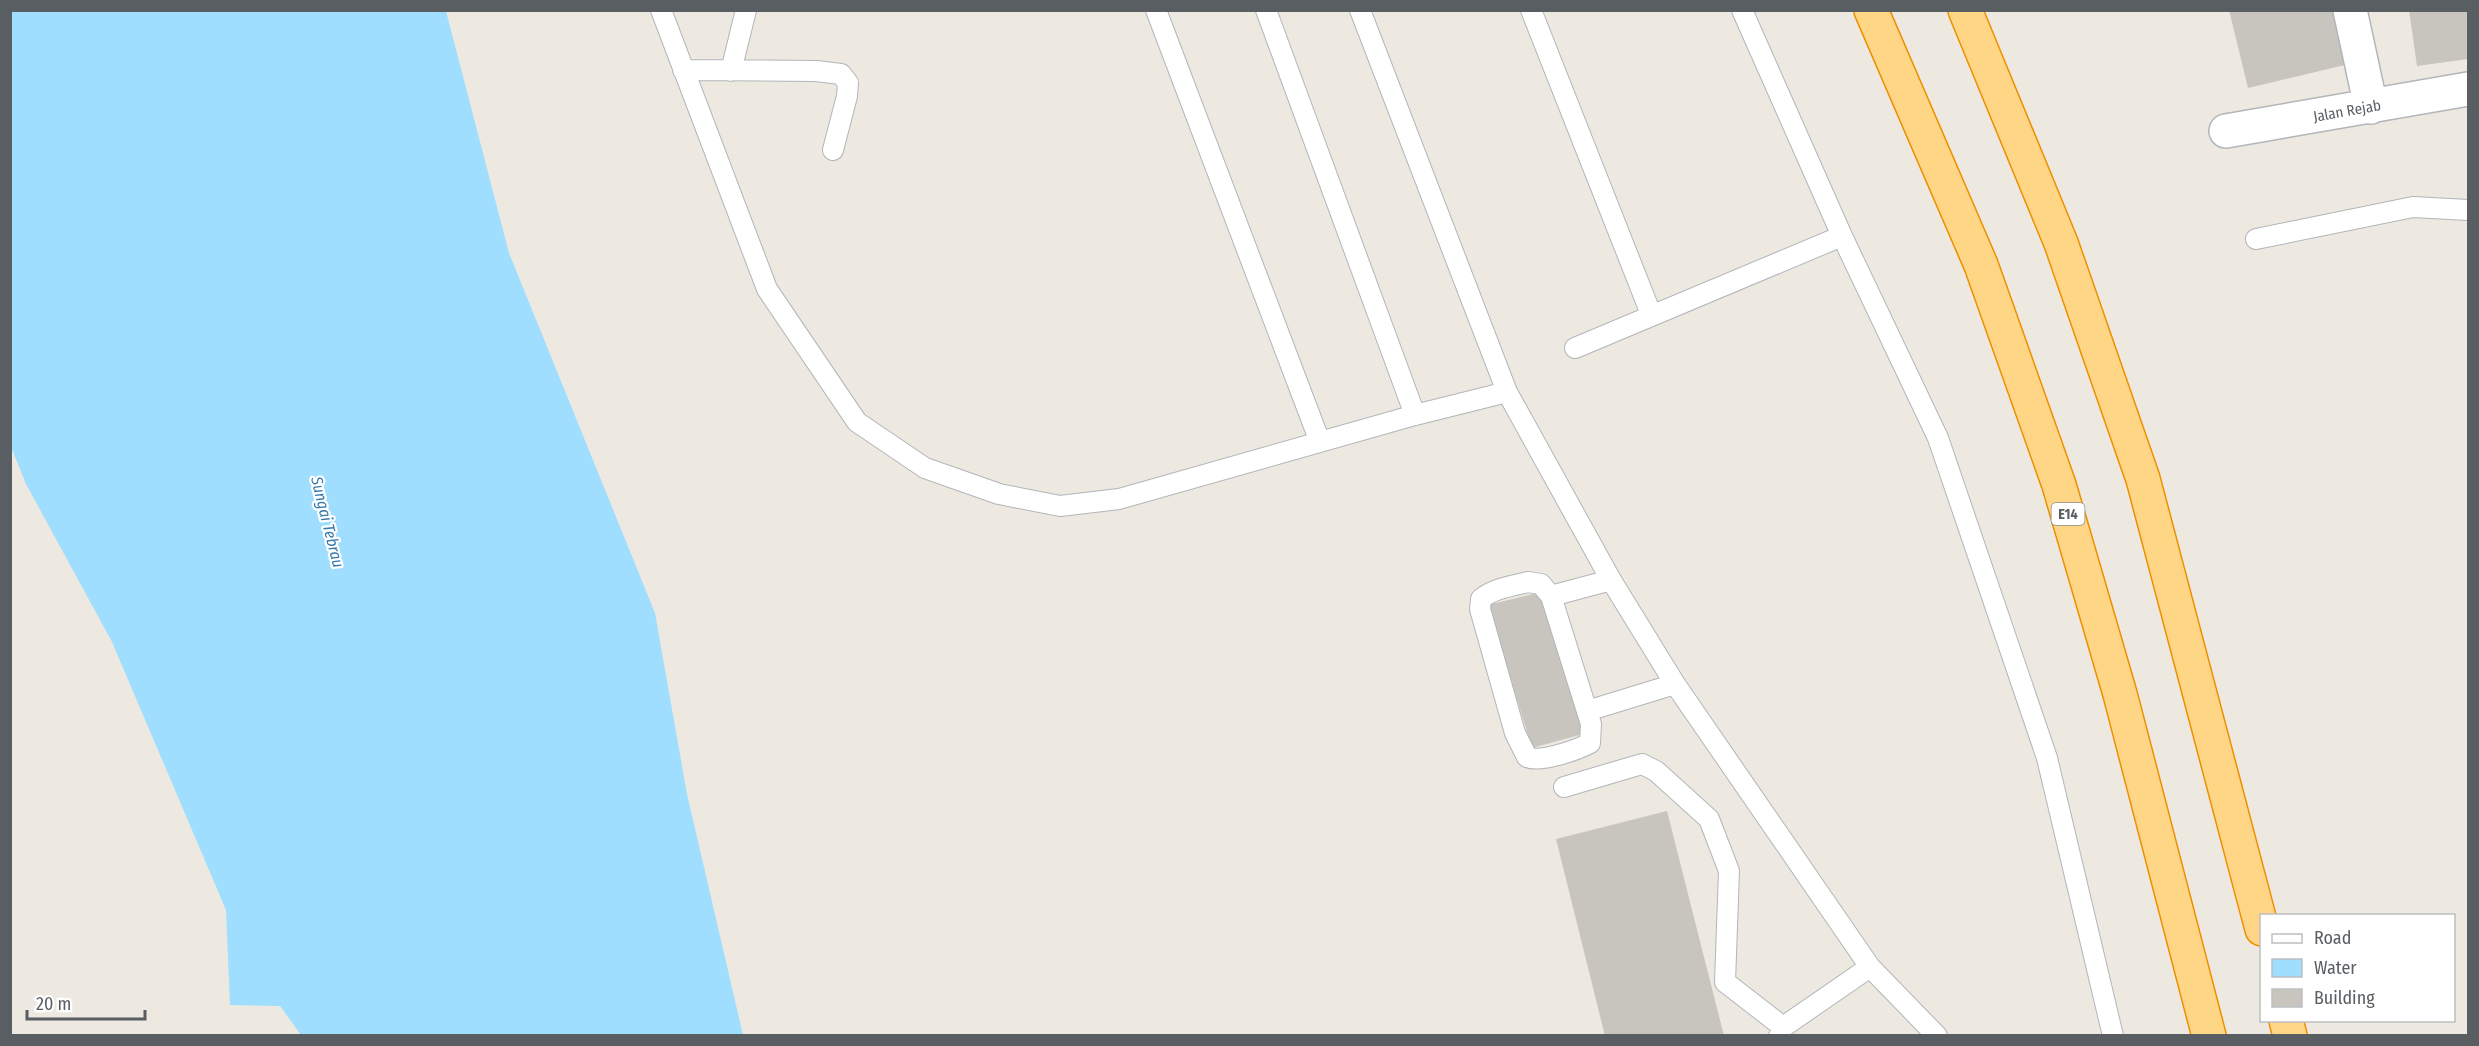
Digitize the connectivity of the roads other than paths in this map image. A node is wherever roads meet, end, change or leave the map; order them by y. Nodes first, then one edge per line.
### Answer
1 (661, 10) edge
2 (746, 10) edge
3 (1156, 10) edge
4 (1266, 10) edge
5 (1359, 10) edge
6 (1531, 10) edge
7 (1742, 10) edge
8 (1871, 10) edge
9 (1965, 10) edge
10 (2350, 10) edge
11 (683, 70) junction
12 (731, 71) junction
13 (2469, 89) edge
14 (2371, 107) junction
15 (2226, 131) dead end
16 (833, 150) dead end
17 (2469, 210) edge
18 (1842, 236) junction
19 (2256, 239) dead end
20 (1651, 314) junction
21 (1575, 348) dead end
22 (1507, 392) junction
23 (1414, 415) junction
24 (1320, 442) junction
25 (1611, 580) junction
26 (1551, 596) junction
27 (1675, 684) junction
28 (1587, 711) junction
29 (1564, 787) dead end
30 (2260, 921) edge
31 (1870, 967) junction
32 (1781, 1031) edge
33 (1937, 1035) edge
34 (2113, 1035) edge
35 (2209, 1035) edge

1 - 11 lane
2 - 12 lane
3 - 24 lane
4 - 23 lane
5 - 22 lane
6 - 20 lane
7 - 18 lane
8 - 35 highway, E14
9 - 30 highway
10 - 14 street
11 - 12 lane
11 - 24 lane
12 - 16 lane
13 - 14 street, Jalan Rejab
14 - 15 street, Jalan Rejab
17 - 19 lane
18 - 20 lane
18 - 34 lane
20 - 21 lane
22 - 23 lane
22 - 25 lane
23 - 24 lane
25 - 26 lane
25 - 27 lane
26 - 28 lane
26 - 28 lane
27 - 28 lane
27 - 31 lane
29 - 32 lane
31 - 32 lane
31 - 33 lane

